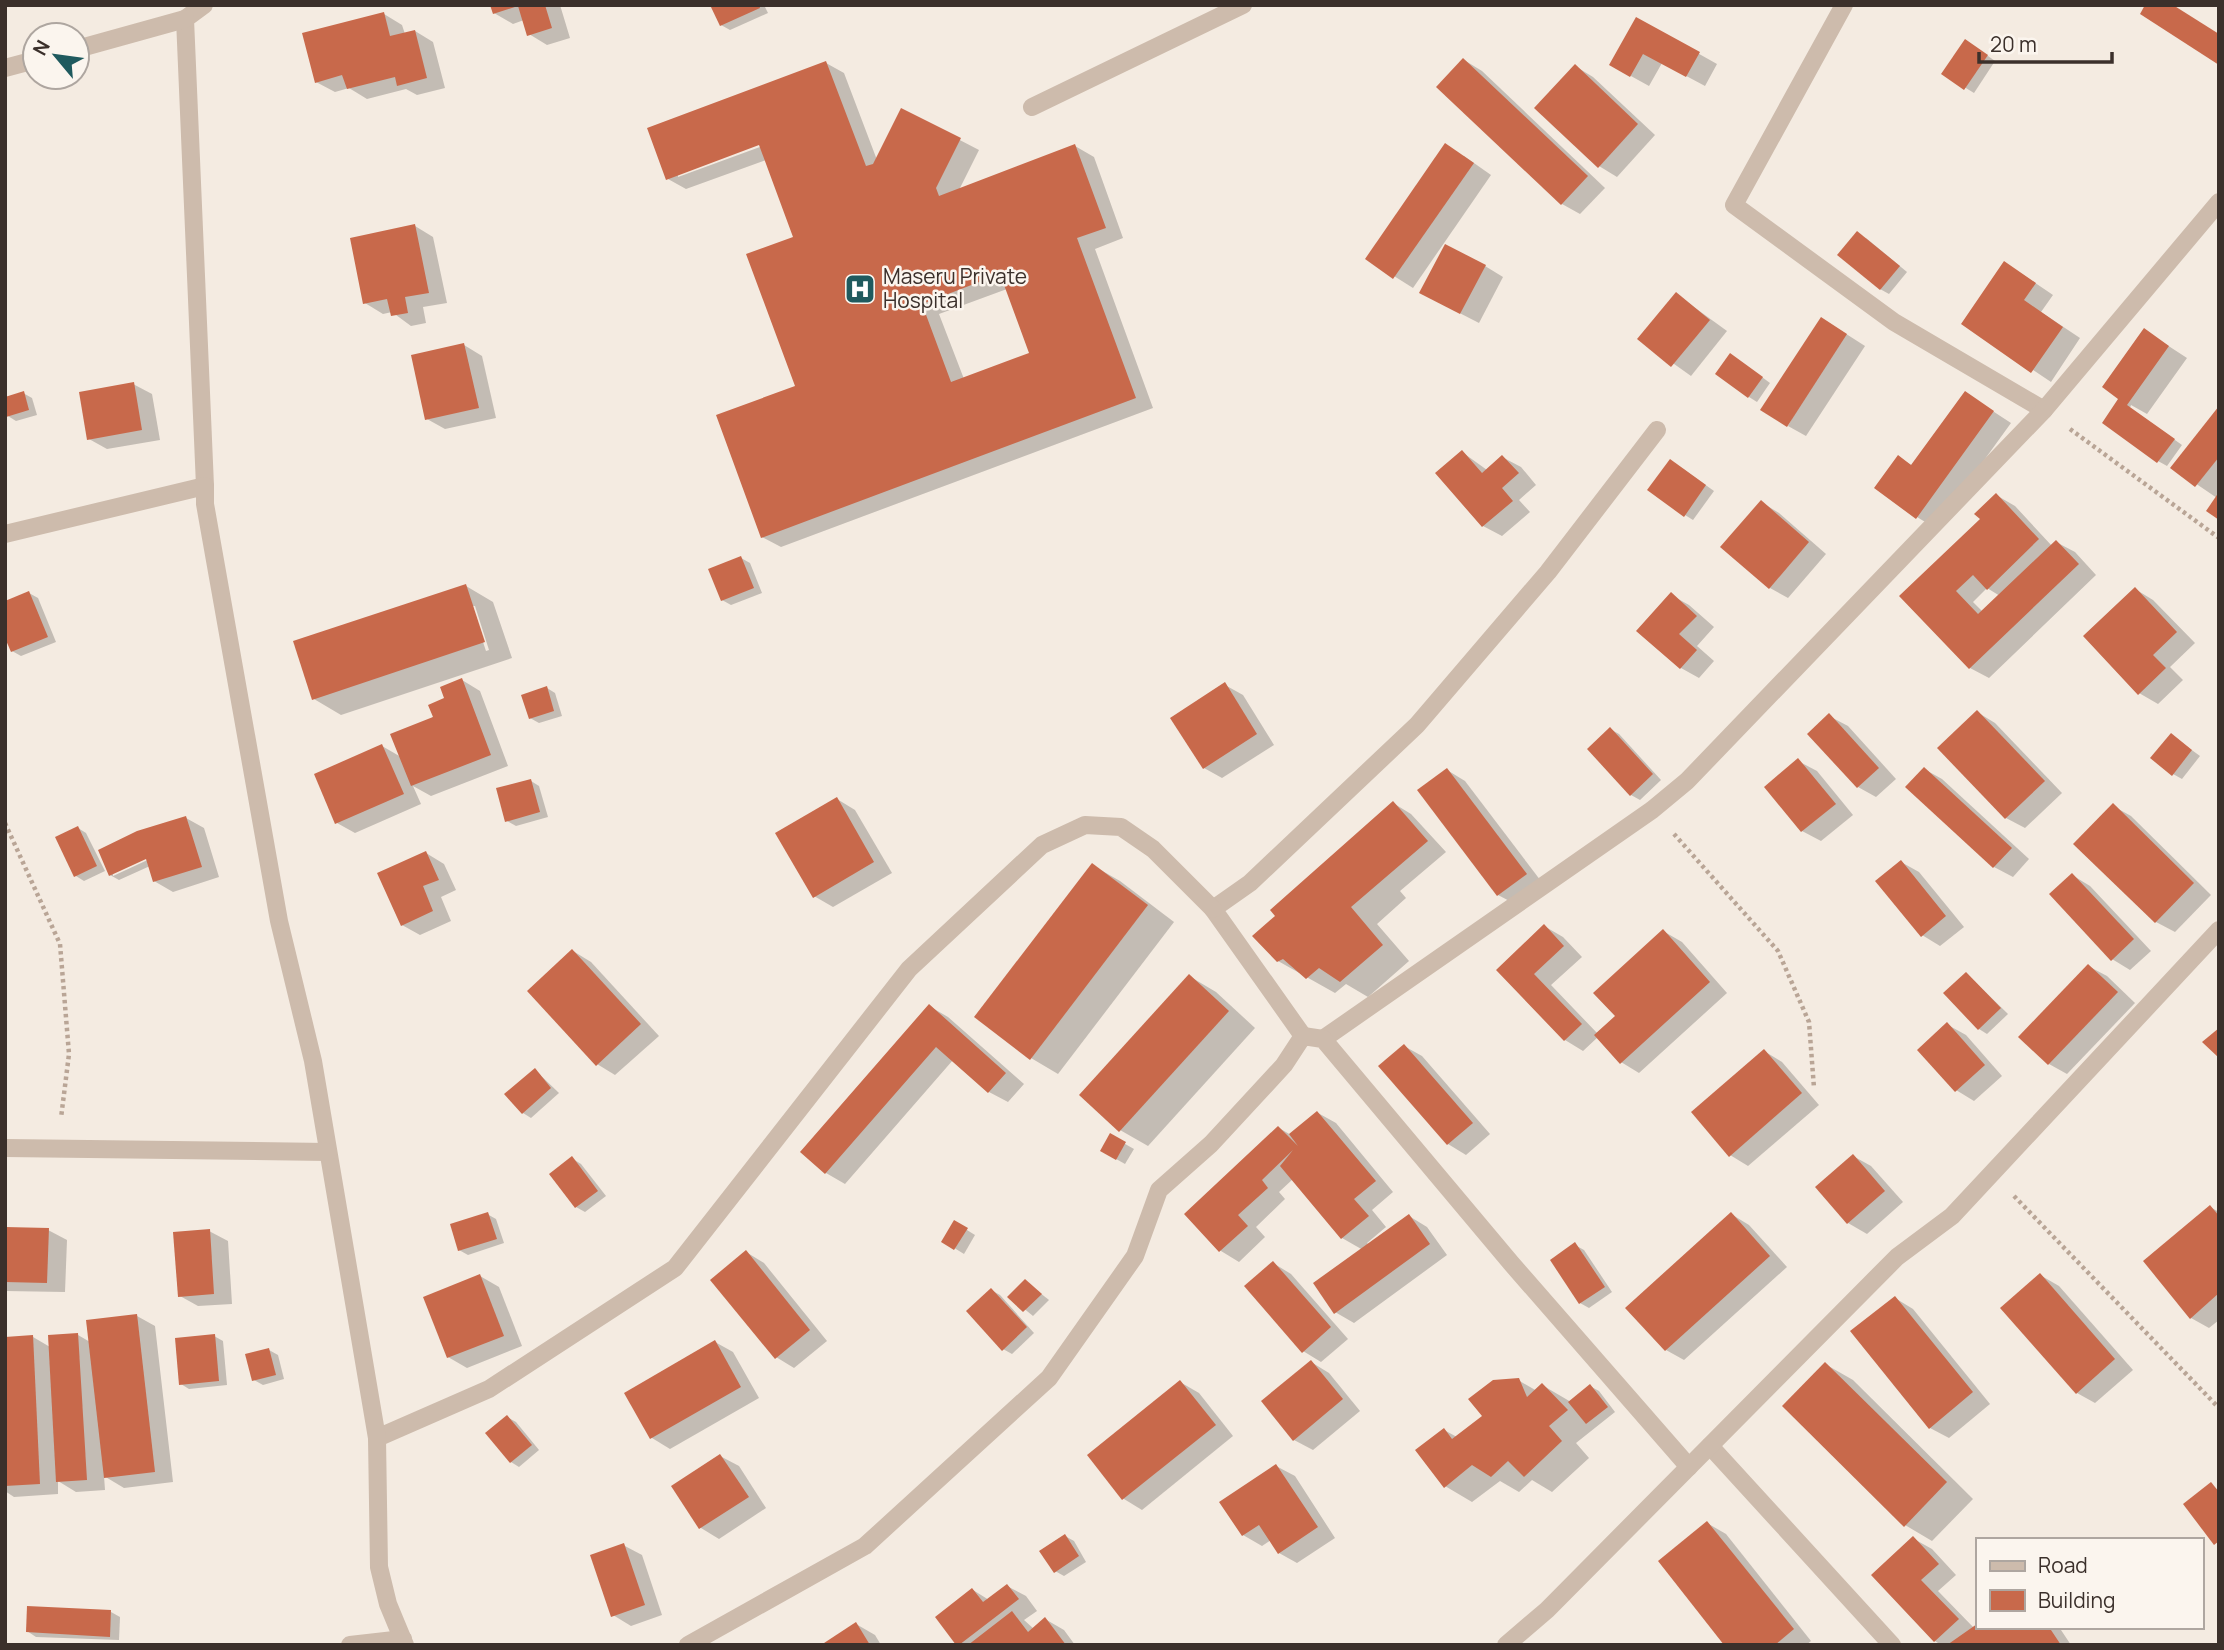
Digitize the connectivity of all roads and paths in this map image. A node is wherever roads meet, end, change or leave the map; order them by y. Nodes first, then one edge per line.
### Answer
1 (204, 5) edge
2 (1243, 5) edge
3 (1844, 5) edge
4 (185, 19) junction
5 (91, 44) edge
6 (1032, 107) dead end
7 (2219, 202) edge
8 (2044, 410) junction
9 (1657, 430) dead end
10 (205, 486) junction
11 (5, 534) edge
12 (2219, 538) edge
13 (1652, 810) junction
14 (5, 823) edge
15 (1213, 909) junction
16 (2219, 930) edge
17 (1303, 1036) junction
18 (1323, 1039) junction
19 (1814, 1088) dead end
20 (5, 1148) edge
21 (57, 1149) junction
22 (328, 1152) junction
23 (1992, 1173) junction
24 (2219, 1408) edge
25 (377, 1438) junction
26 (1710, 1446) junction
27 (1689, 1467) junction
28 (404, 1642) edge
29 (349, 1645) edge
30 (688, 1645) edge
31 (1506, 1645) edge
32 (1892, 1645) edge

1 - 4 street
2 - 6 street
3 - 8 street
4 - 5 street
4 - 10 street
7 - 8 street
8 - 12 path
8 - 13 street
9 - 15 street
10 - 11 street
10 - 22 street
13 - 18 street
13 - 19 path
14 - 21 path
15 - 17 street
15 - 25 street
16 - 23 street
17 - 18 street
17 - 30 street
18 - 27 street
20 - 21 street
21 - 22 street
22 - 25 street
23 - 24 path
23 - 26 street
25 - 28 street
26 - 27 street
26 - 32 street
27 - 31 street
28 - 29 street

